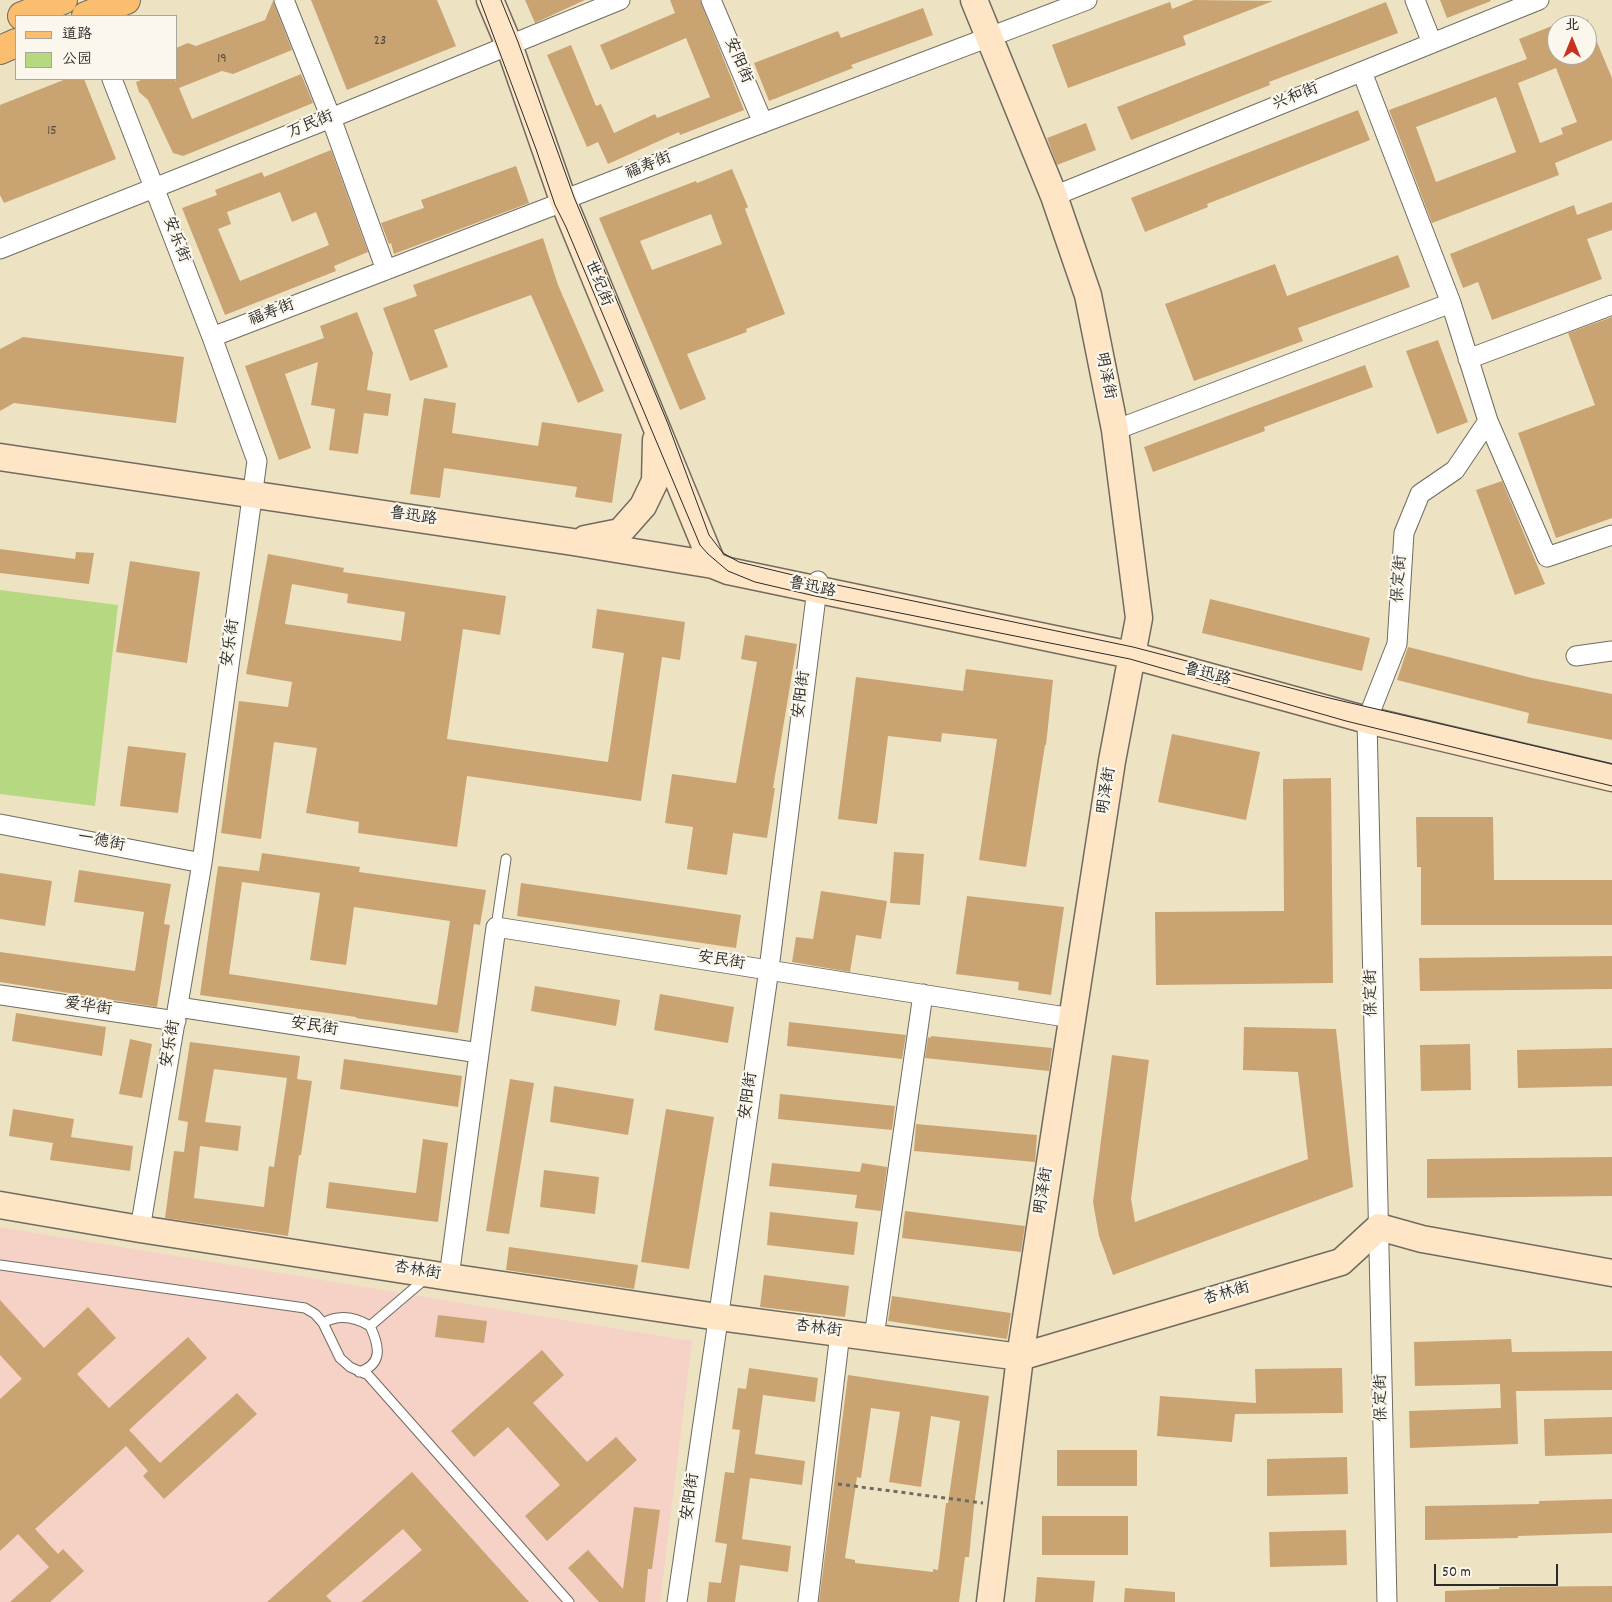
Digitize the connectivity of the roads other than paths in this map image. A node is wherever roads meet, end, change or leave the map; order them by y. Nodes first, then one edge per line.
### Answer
1 (63, 0) edge
2 (80, 0) edge
3 (126, 0) edge
4 (284, 0) edge
5 (490, 0) edge
6 (620, 0) edge
7 (710, 0) edge
8 (974, 0) edge
9 (1087, 0) edge
10 (1415, 0) edge
11 (1539, 0) edge
12 (25, 15) edge
13 (87, 15) edge
14 (89, 15) edge
15 (15, 19) edge
16 (0, 25) edge
17 (989, 38) junction
18 (15, 43) edge
19 (1432, 43) junction
20 (509, 45) junction
21 (0, 50) edge
22 (1362, 72) junction
23 (112, 80) edge
24 (331, 118) junction
25 (763, 123) junction
26 (155, 188) junction
27 (1054, 196) junction
28 (563, 200) junction
29 (0, 249) edge
30 (386, 270) junction
31 (1451, 303) junction
32 (1612, 305) edge
33 (212, 337) junction
34 (1468, 359) junction
35 (1488, 421) junction
36 (656, 430) junction
37 (1115, 430) junction
38 (0, 457) edge
39 (252, 494) junction
40 (1612, 535) edge
41 (573, 542) junction
42 (713, 565) junction
43 (817, 585) junction
44 (1612, 651) edge
45 (1131, 655) junction
46 (1576, 656) dead end
47 (1367, 720) junction
48 (1612, 778) edge
49 (0, 824) edge
50 (506, 859) dead end
51 (202, 863) junction
52 (496, 927) junction
53 (768, 969) junction
54 (924, 994) junction
55 (0, 995) edge
56 (177, 1014) junction
57 (1072, 1018) junction
58 (479, 1053) junction
59 (0, 1205) edge
60 (1379, 1227) junction
61 (140, 1229) junction
62 (0, 1265) edge
63 (1612, 1273) edge
64 (440, 1276) junction
65 (718, 1317) junction
66 (323, 1323) junction
67 (370, 1326) junction
68 (840, 1333) junction
69 (874, 1337) junction
70 (1020, 1356) junction
71 (360, 1372) junction
72 (569, 1602) edge
73 (677, 1602) edge
74 (808, 1602) edge
75 (990, 1602) edge
76 (1387, 1602) edge

1 - 12 main road
2 - 13 street
3 - 14 main road
4 - 24 street
5 - 20 street, 世纪街
6 - 20 street, 万民街
7 - 25 street, 安阳街
8 - 17 street, 明泽街
9 - 17 street, 福寿街
10 - 19 street
11 - 19 street, 兴和街
15 - 16 main road
17 - 25 street, 福寿街
17 - 27 street, 明泽街
18 - 21 main road
19 - 22 street, 兴和街
20 - 24 street, 万民街
20 - 28 street, 世纪街
22 - 27 street, 兴和街
22 - 31 street
23 - 26 street, 安乐街
24 - 26 street, 万民街
24 - 30 street
25 - 28 street, 福寿街
26 - 29 street, 万民街
26 - 33 street, 安乐街
27 - 37 street, 明泽街
28 - 30 street, 福寿街
28 - 36 street, 世纪街
30 - 33 street, 福寿街
31 - 34 street
31 - 37 street
32 - 34 street
33 - 39 street, 安乐街
34 - 35 street
35 - 40 street
35 - 47 street, 保定街
36 - 41 street
36 - 42 street, 世纪街
37 - 45 street, 明泽街
38 - 39 street, 鲁迅路
39 - 41 street, 鲁迅路
39 - 51 street, 安乐街
41 - 42 street, 鲁迅路
42 - 43 street, 鲁迅路
43 - 45 street, 鲁迅路
43 - 53 street, 安阳街
44 - 46 street
45 - 47 street, 鲁迅路
45 - 57 street, 明泽街
47 - 48 street, 鲁迅路
47 - 60 street, 保定街
49 - 51 street, 一德街
50 - 52 lane
51 - 56 street, 安乐街
52 - 53 street, 安民街
52 - 58 street
53 - 54 street, 安民街
53 - 65 street, 安阳街
54 - 57 street, 安民街
54 - 69 street
55 - 56 street, 爱华街
56 - 58 street, 安民街
56 - 61 street, 安乐街
57 - 70 street, 明泽街
58 - 64 street
59 - 61 street, 杏林街
60 - 63 street
60 - 70 street, 杏林街
60 - 76 street, 保定街
61 - 64 street, 杏林街
62 - 66 lane
64 - 65 street, 杏林街
64 - 67 lane
65 - 68 street, 杏林街
65 - 73 street, 安阳街
66 - 67 lane
66 - 71 lane
67 - 71 lane
68 - 69 street, 杏林街
68 - 74 street
69 - 70 street, 杏林街
70 - 75 street, 明泽街
71 - 72 lane

